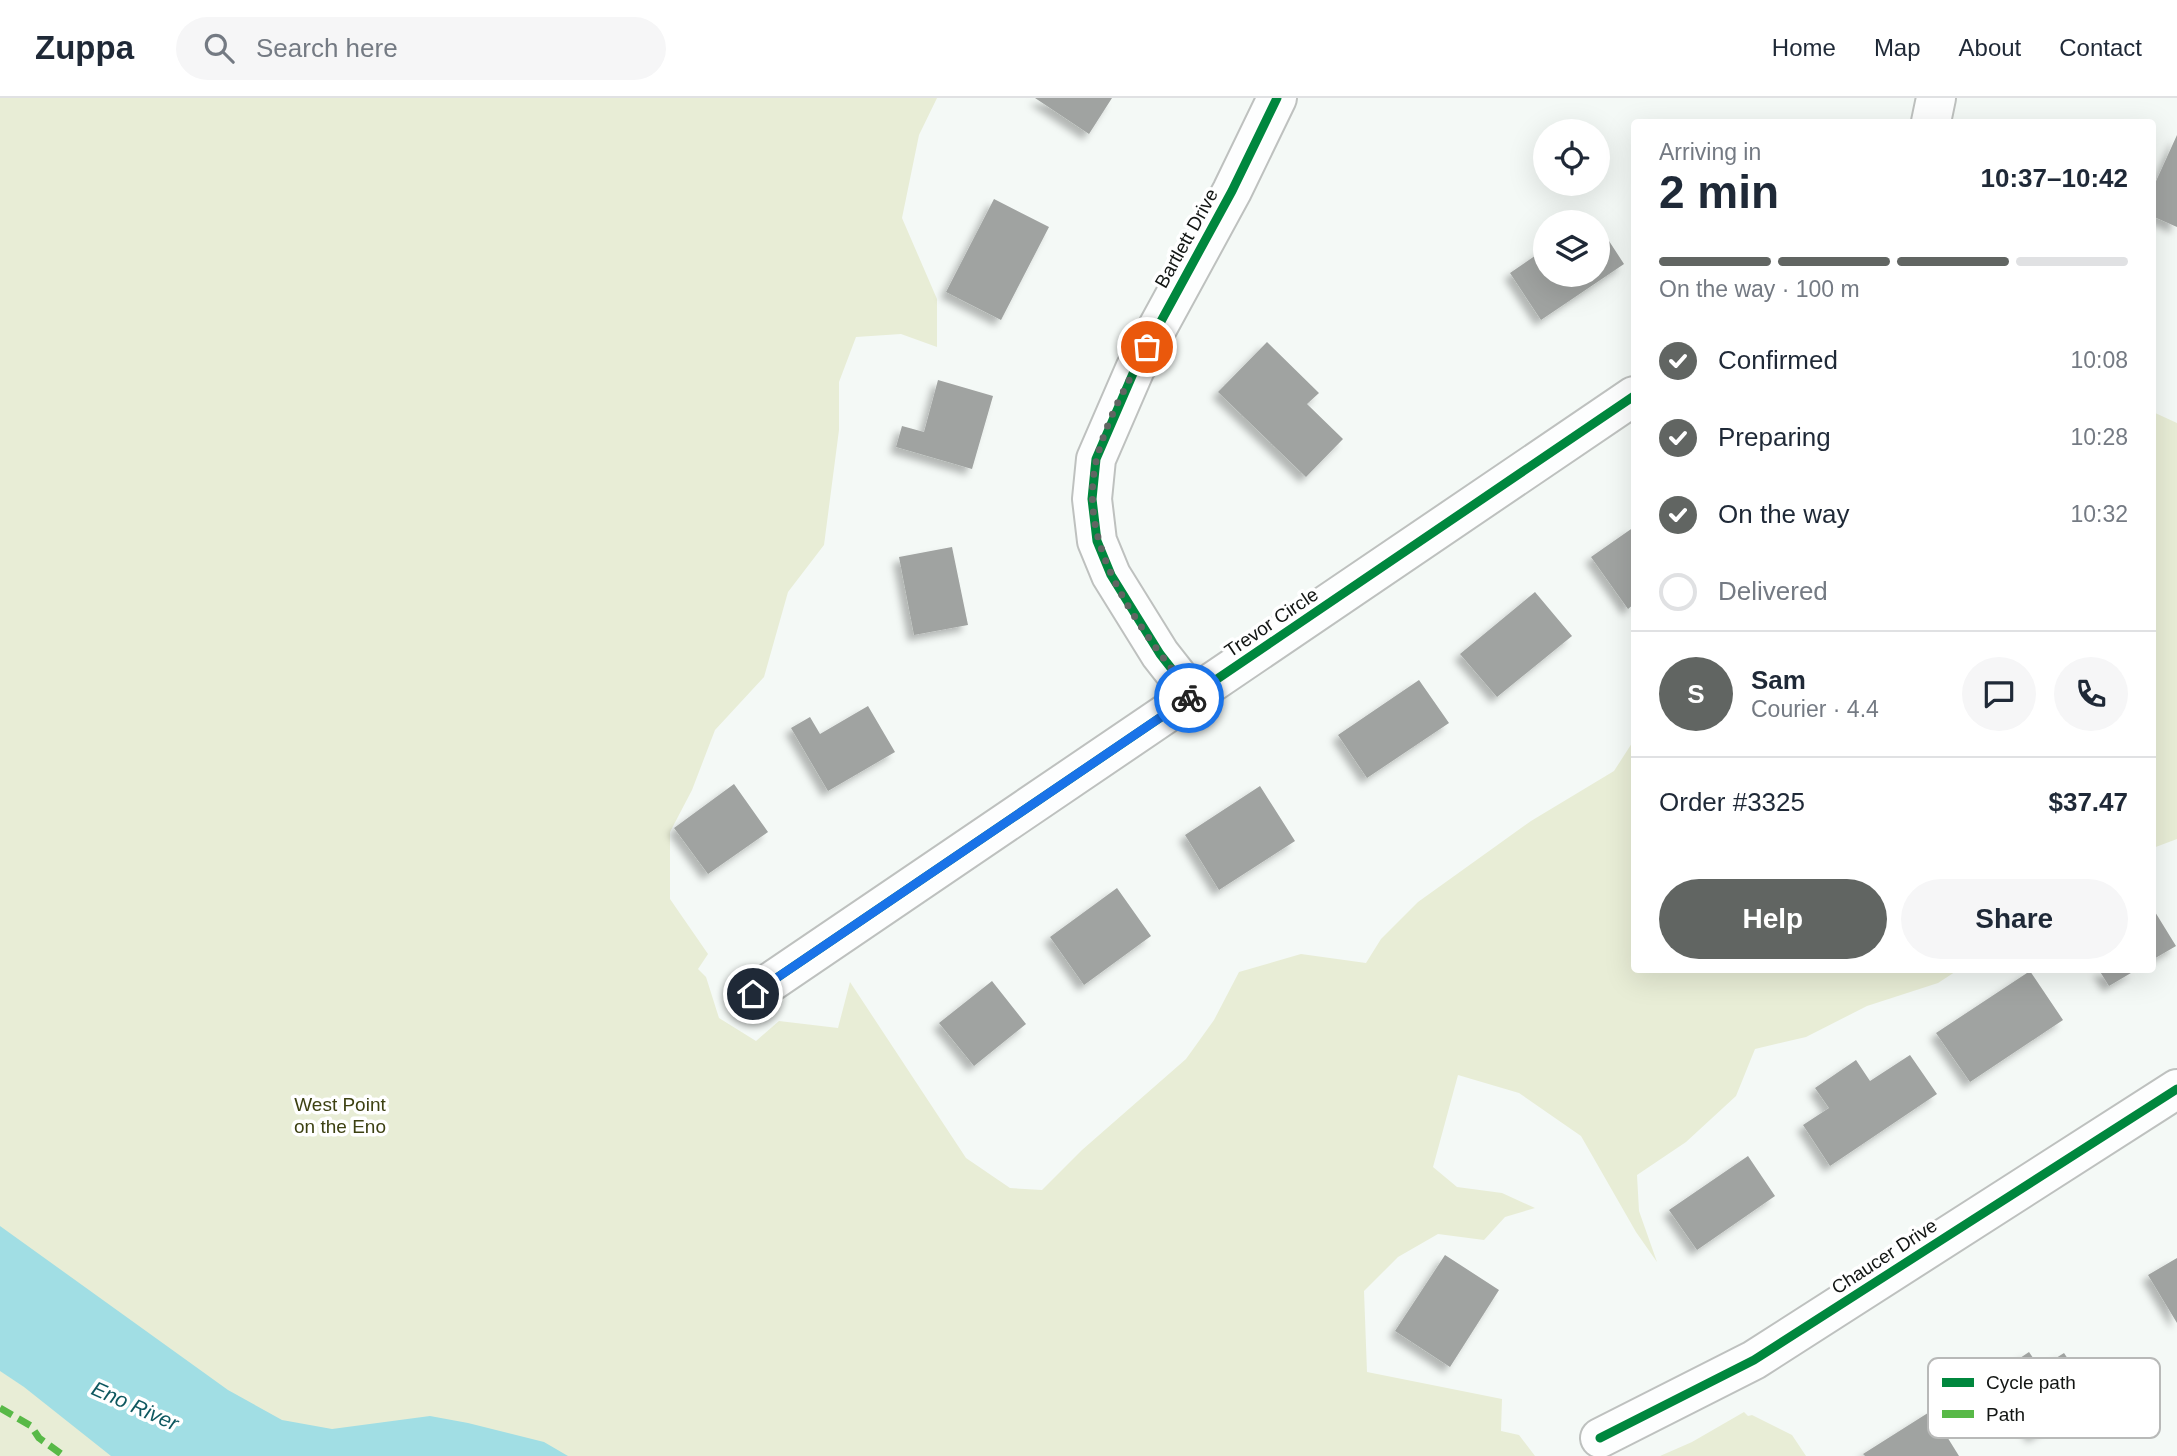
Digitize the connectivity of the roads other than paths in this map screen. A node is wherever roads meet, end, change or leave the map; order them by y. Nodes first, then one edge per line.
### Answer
1 (1277, 98) edge
2 (1936, 98) edge
3 (1932, 119) edge
4 (1631, 398) edge
5 (1193, 696) junction
6 (753, 994) dead end
7 (2177, 1089) edge
8 (1600, 1438) dead end

1 - 5 street, Bartlett Drive
2 - 3 street
4 - 5 street, Trevor Circle
5 - 6 street, Trevor Circle
7 - 8 street, Chaucer Drive

